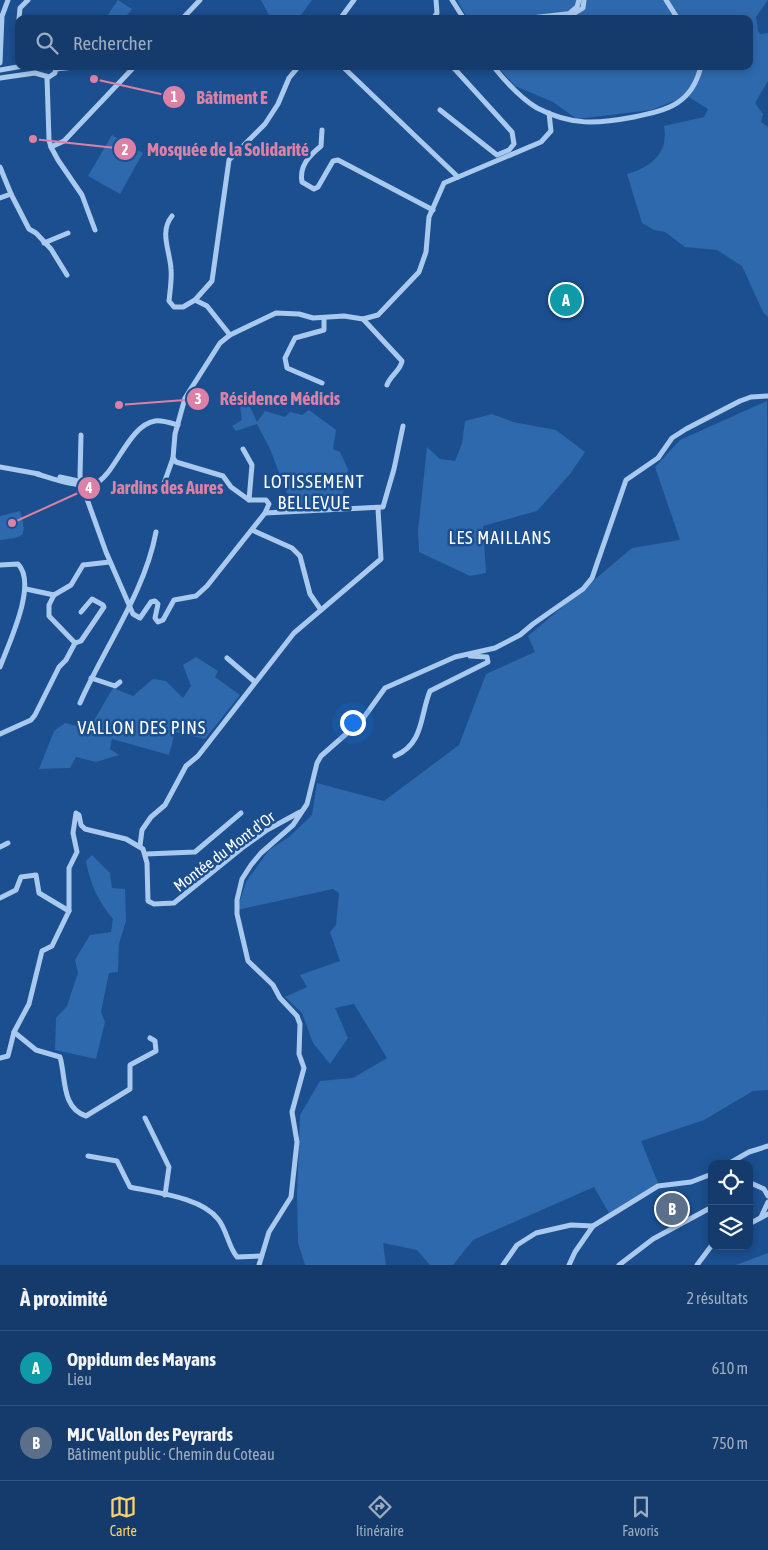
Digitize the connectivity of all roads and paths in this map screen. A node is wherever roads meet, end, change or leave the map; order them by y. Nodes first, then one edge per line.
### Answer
1 (8, 0) edge
2 (28, 0) edge
3 (200, 0) edge
4 (354, 0) edge
5 (436, 0) edge
6 (452, 0) edge
7 (579, 0) edge
8 (584, 0) edge
9 (666, 0) edge
10 (568, 14) junction
11 (19, 15) edge
12 (186, 15) edge
13 (343, 15) edge
14 (436, 15) edge
15 (461, 15) edge
16 (559, 15) edge
17 (675, 15) edge
18 (0, 63) edge
19 (15, 67) edge
20 (0, 70) edge
21 (40, 70) edge
22 (55, 70) edge
23 (131, 70) edge
24 (296, 70) edge
25 (346, 70) edge
26 (456, 70) edge
27 (496, 70) edge
28 (700, 70) edge
29 (40, 73) junction
30 (47, 77) junction
31 (0, 78) edge
32 (440, 110) dead end
33 (549, 113) junction
34 (322, 130) dead end
35 (514, 144) junction
36 (51, 147) junction
37 (516, 152) junction
38 (0, 167) edge
39 (458, 177) junction
40 (11, 194) junction
41 (0, 198) edge
42 (433, 210) junction
43 (172, 216) dead end
44 (95, 230) dead end
45 (68, 233) dead end
46 (44, 243) junction
47 (67, 275) dead end
48 (195, 300) junction
49 (324, 318) junction
50 (363, 319) junction
51 (230, 335) junction
52 (322, 383) dead end
53 (387, 385) dead end
54 (768, 396) edge
55 (178, 425) junction
56 (403, 426) dead end
57 (81, 435) dead end
58 (243, 449) dead end
59 (173, 458) junction
60 (0, 467) edge
61 (82, 483) junction
62 (162, 489) dead end
63 (249, 500) junction
64 (378, 509) junction
65 (265, 513) junction
66 (252, 530) junction
67 (156, 532) dead end
68 (106, 552) junction
69 (98, 562) junction
70 (110, 562) junction
71 (0, 565) edge
72 (26, 589) junction
73 (54, 595) junction
74 (128, 605) junction
75 (321, 610) junction
76 (81, 612) dead end
77 (75, 643) junction
78 (227, 658) dead end
79 (449, 660) junction
80 (0, 668) edge
81 (91, 678) junction
82 (120, 682) dead end
83 (255, 682) junction
84 (80, 703) dead end
85 (0, 734) edge
86 (395, 756) dead end
87 (303, 810) junction
88 (240, 812) dead end
89 (8, 843) dead end
90 (140, 846) junction
91 (0, 847) edge
92 (146, 854) junction
93 (0, 898) edge
94 (70, 911) junction
95 (14, 1032) junction
96 (150, 1038) dead end
97 (0, 1058) edge
98 (145, 1118) dead end
99 (768, 1146) edge
100 (88, 1156) dead end
101 (735, 1160) edge
102 (708, 1176) edge
103 (753, 1184) edge
104 (165, 1195) junction
105 (768, 1196) edge
106 (768, 1202) edge
107 (708, 1209) edge
108 (768, 1214) edge
109 (760, 1218) junction
110 (753, 1222) edge
111 (593, 1226) junction
112 (708, 1250) edge
113 (260, 1256) junction
114 (259, 1265) edge
115 (503, 1265) edge
116 (569, 1265) edge
117 (619, 1265) edge
118 (697, 1265) edge

1 - 18 street
2 - 11 street
3 - 12 street
4 - 13 street
5 - 14 street
6 - 15 street
7 - 10 street
8 - 10 street
9 - 17 street
10 - 16 street
19 - 20 street
21 - 29 street
22 - 30 street
23 - 36 street
24 - 48 street
25 - 39 street
26 - 35 street
27 - 33 street
28 - 33 street
29 - 30 street
29 - 31 street
30 - 36 street
32 - 35 street
33 - 37 street
34 - 42 street
35 - 37 street
36 - 44 street
37 - 39 street
38 - 40 street
39 - 42 street
40 - 41 street
40 - 46 street
42 - 50 street
43 - 48 street
45 - 46 street
46 - 47 street
48 - 51 street
49 - 50 street
49 - 51 street
49 - 52 street
50 - 53 street
51 - 55 street
54 - 79 street
55 - 59 street
55 - 61 street
56 - 64 street
57 - 61 street
58 - 63 street
59 - 62 street
59 - 63 street
60 - 61 street
61 - 68 street
63 - 65 street
64 - 65 street
64 - 75 street
65 - 66 street
66 - 74 street
66 - 75 street
67 - 74 street
68 - 69 street
68 - 70 street
69 - 70 street
69 - 73 street
70 - 74 street
71 - 72 street
72 - 73 street
72 - 80 street
73 - 77 street
74 - 81 street
75 - 83 street
76 - 77 street
77 - 85 street
78 - 83 street
79 - 86 street
79 - 87 street
81 - 82 street
81 - 84 street
83 - 90 street
87 - 92 street, Montée du Mont d'Or
87 - 113 street
88 - 92 street
89 - 91 street
90 - 92 street
90 - 94 street
93 - 94 street
94 - 95 street
95 - 96 street
95 - 97 street
98 - 104 street
99 - 101 street
100 - 104 street
102 - 111 street
103 - 105 street
104 - 113 street
106 - 109 street
107 - 117 street
108 - 109 street
109 - 110 street
111 - 115 street
111 - 116 street
112 - 118 street
113 - 114 street

